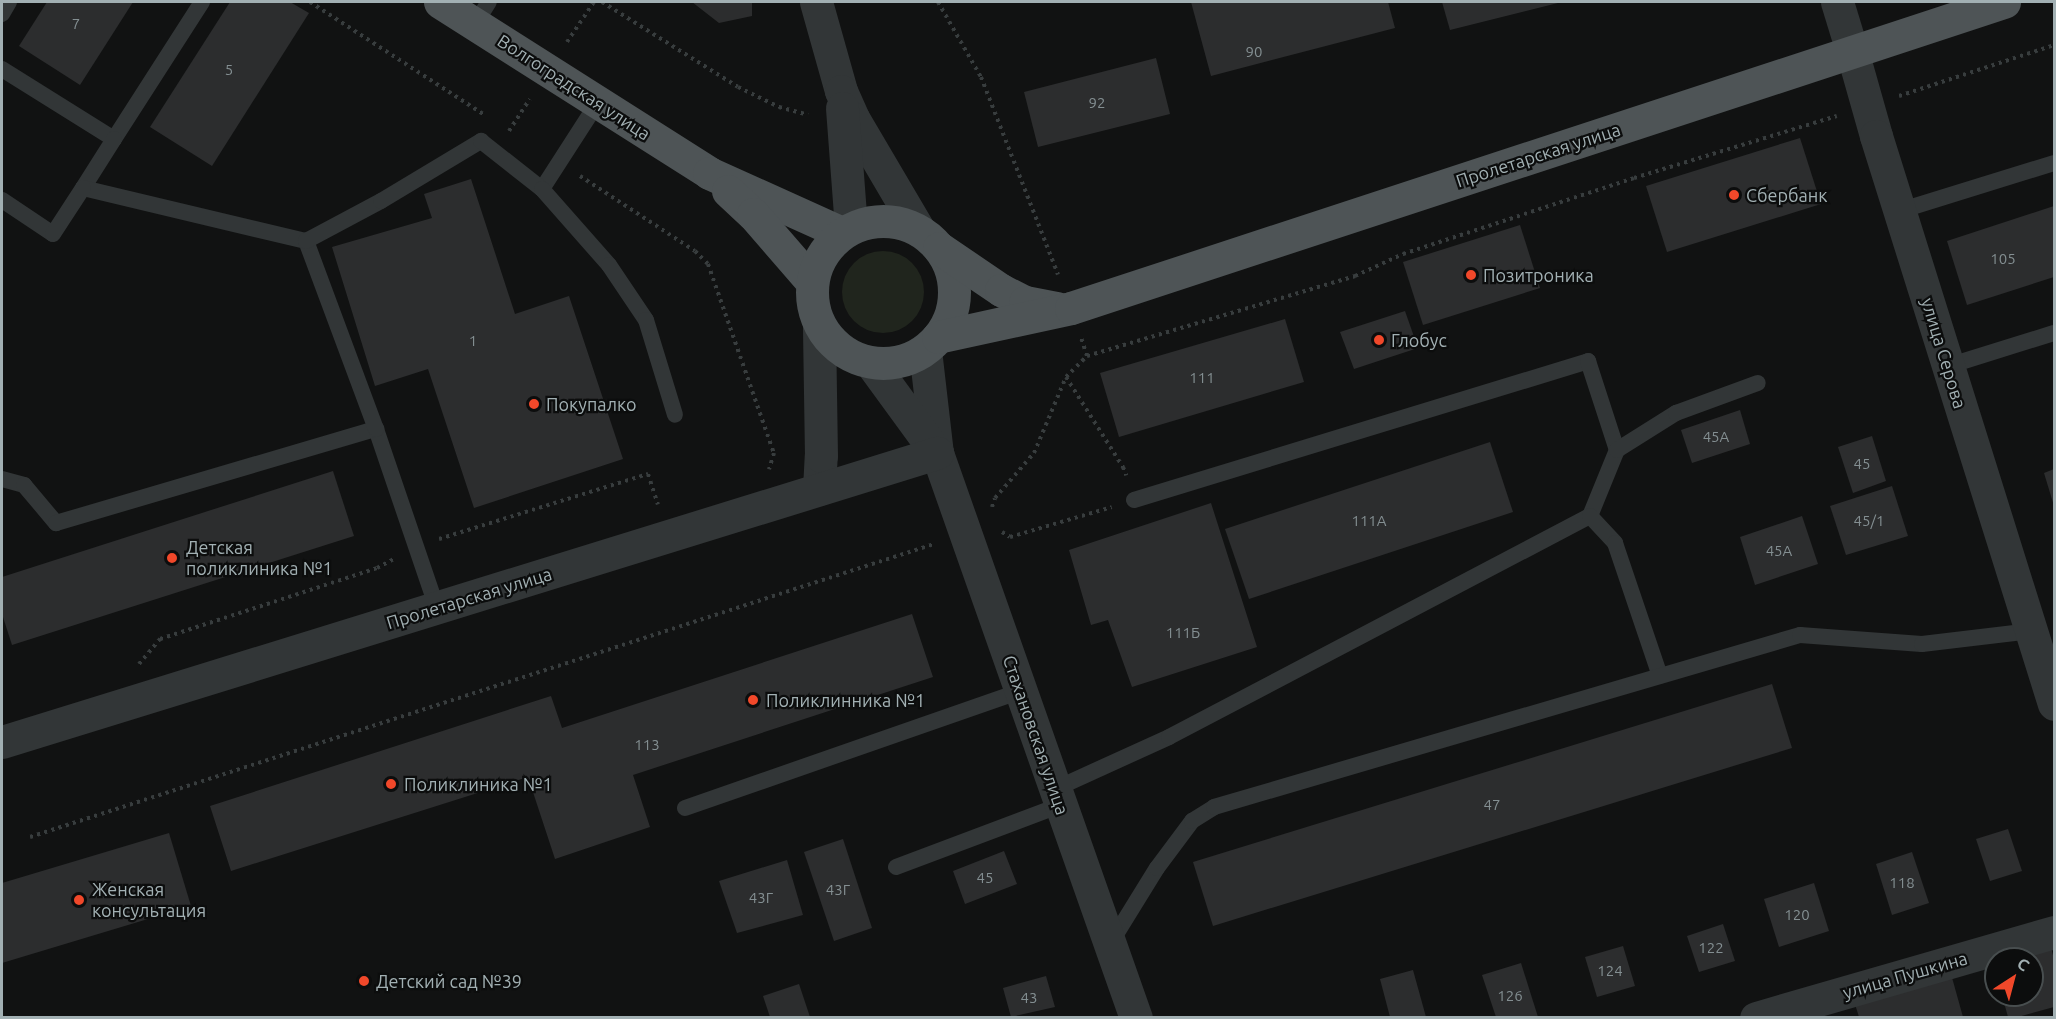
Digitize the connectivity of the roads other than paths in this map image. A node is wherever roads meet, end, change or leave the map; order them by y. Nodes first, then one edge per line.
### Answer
1 (9, 2) edge
2 (202, 2) edge
3 (440, 2) edge
4 (816, 2) edge
5 (1837, 2) edge
6 (2004, 2) edge
7 (482, 13) edge
8 (2, 14) edge
9 (1852, 51) junction
10 (2, 69) edge
11 (841, 91) junction
12 (598, 102) junction
13 (114, 139) junction
14 (2055, 163) edge
15 (709, 173) junction
16 (83, 188) junction
17 (542, 189) junction
18 (2, 200) edge
19 (1899, 211) junction
20 (847, 230) junction
21 (929, 239) junction
22 (306, 241) junction
23 (811, 281) junction
24 (1071, 308) junction
25 (819, 325) junction
26 (2055, 333) edge
27 (932, 344) junction
28 (871, 363) junction
29 (1948, 366) junction
30 (1758, 382) dead end
31 (675, 415) dead end
32 (376, 429) junction
33 (1617, 450) junction
34 (937, 453) junction
35 (2, 479) edge
36 (819, 489) junction
37 (1134, 500) road end
38 (1590, 516) junction
39 (437, 608) junction
40 (2031, 631) junction
41 (1660, 676) junction
42 (1021, 691) junction
43 (2055, 704) edge
44 (2, 742) edge
45 (1058, 797) junction
46 (685, 808) dead end
47 (896, 867) dead end
48 (2055, 932) edge
49 (1110, 944) junction
50 (1136, 1017) edge
51 (1756, 1017) edge

1 - 8 lane
2 - 13 lane
3 - 7 main road, Волгоградская улица
4 - 11 street
5 - 9 street, улица Серова
6 - 9 main road, Пролетарская улица
7 - 12 main road, Волгоградская улица
9 - 19 street, улица Серова
9 - 24 main road, Пролетарская улица
10 - 13 lane
11 - 20 street
11 - 21 street
12 - 15 main road, Волгоградская улица
12 - 17 lane
13 - 16 lane
14 - 19 lane
15 - 20 main road, Волгоградская улица
15 - 23 main road, Волгоградская улица
16 - 18 lane
16 - 22 lane
17 - 22 lane
17 - 31 lane
19 - 29 street, улица Серова
20 - 21 main road
20 - 23 main road
21 - 24 main road, Пролетарская улица
21 - 27 main road
22 - 32 lane
23 - 25 main road
24 - 27 main road, Пролетарская улица
25 - 28 main road
25 - 36 street
26 - 29 lane
27 - 28 main road
27 - 34 street, Стахановская улица
28 - 34 street, Стахановская улица
29 - 40 street, улица Серова
30 - 33 lane
32 - 35 lane
32 - 39 lane
33 - 37 lane
33 - 38 lane
34 - 36 street, Пролетарская улица
34 - 42 street, Стахановская улица
36 - 39 street, Пролетарская улица
38 - 41 lane
38 - 45 lane
39 - 44 street, Пролетарская улица
40 - 41 lane
40 - 43 street, улица Серова
41 - 49 lane
42 - 45 street, Стахановская улица
42 - 46 lane
45 - 47 lane
45 - 49 street, Стахановская улица
48 - 51 street, улица Пушкина
49 - 50 street, Стахановская улица

